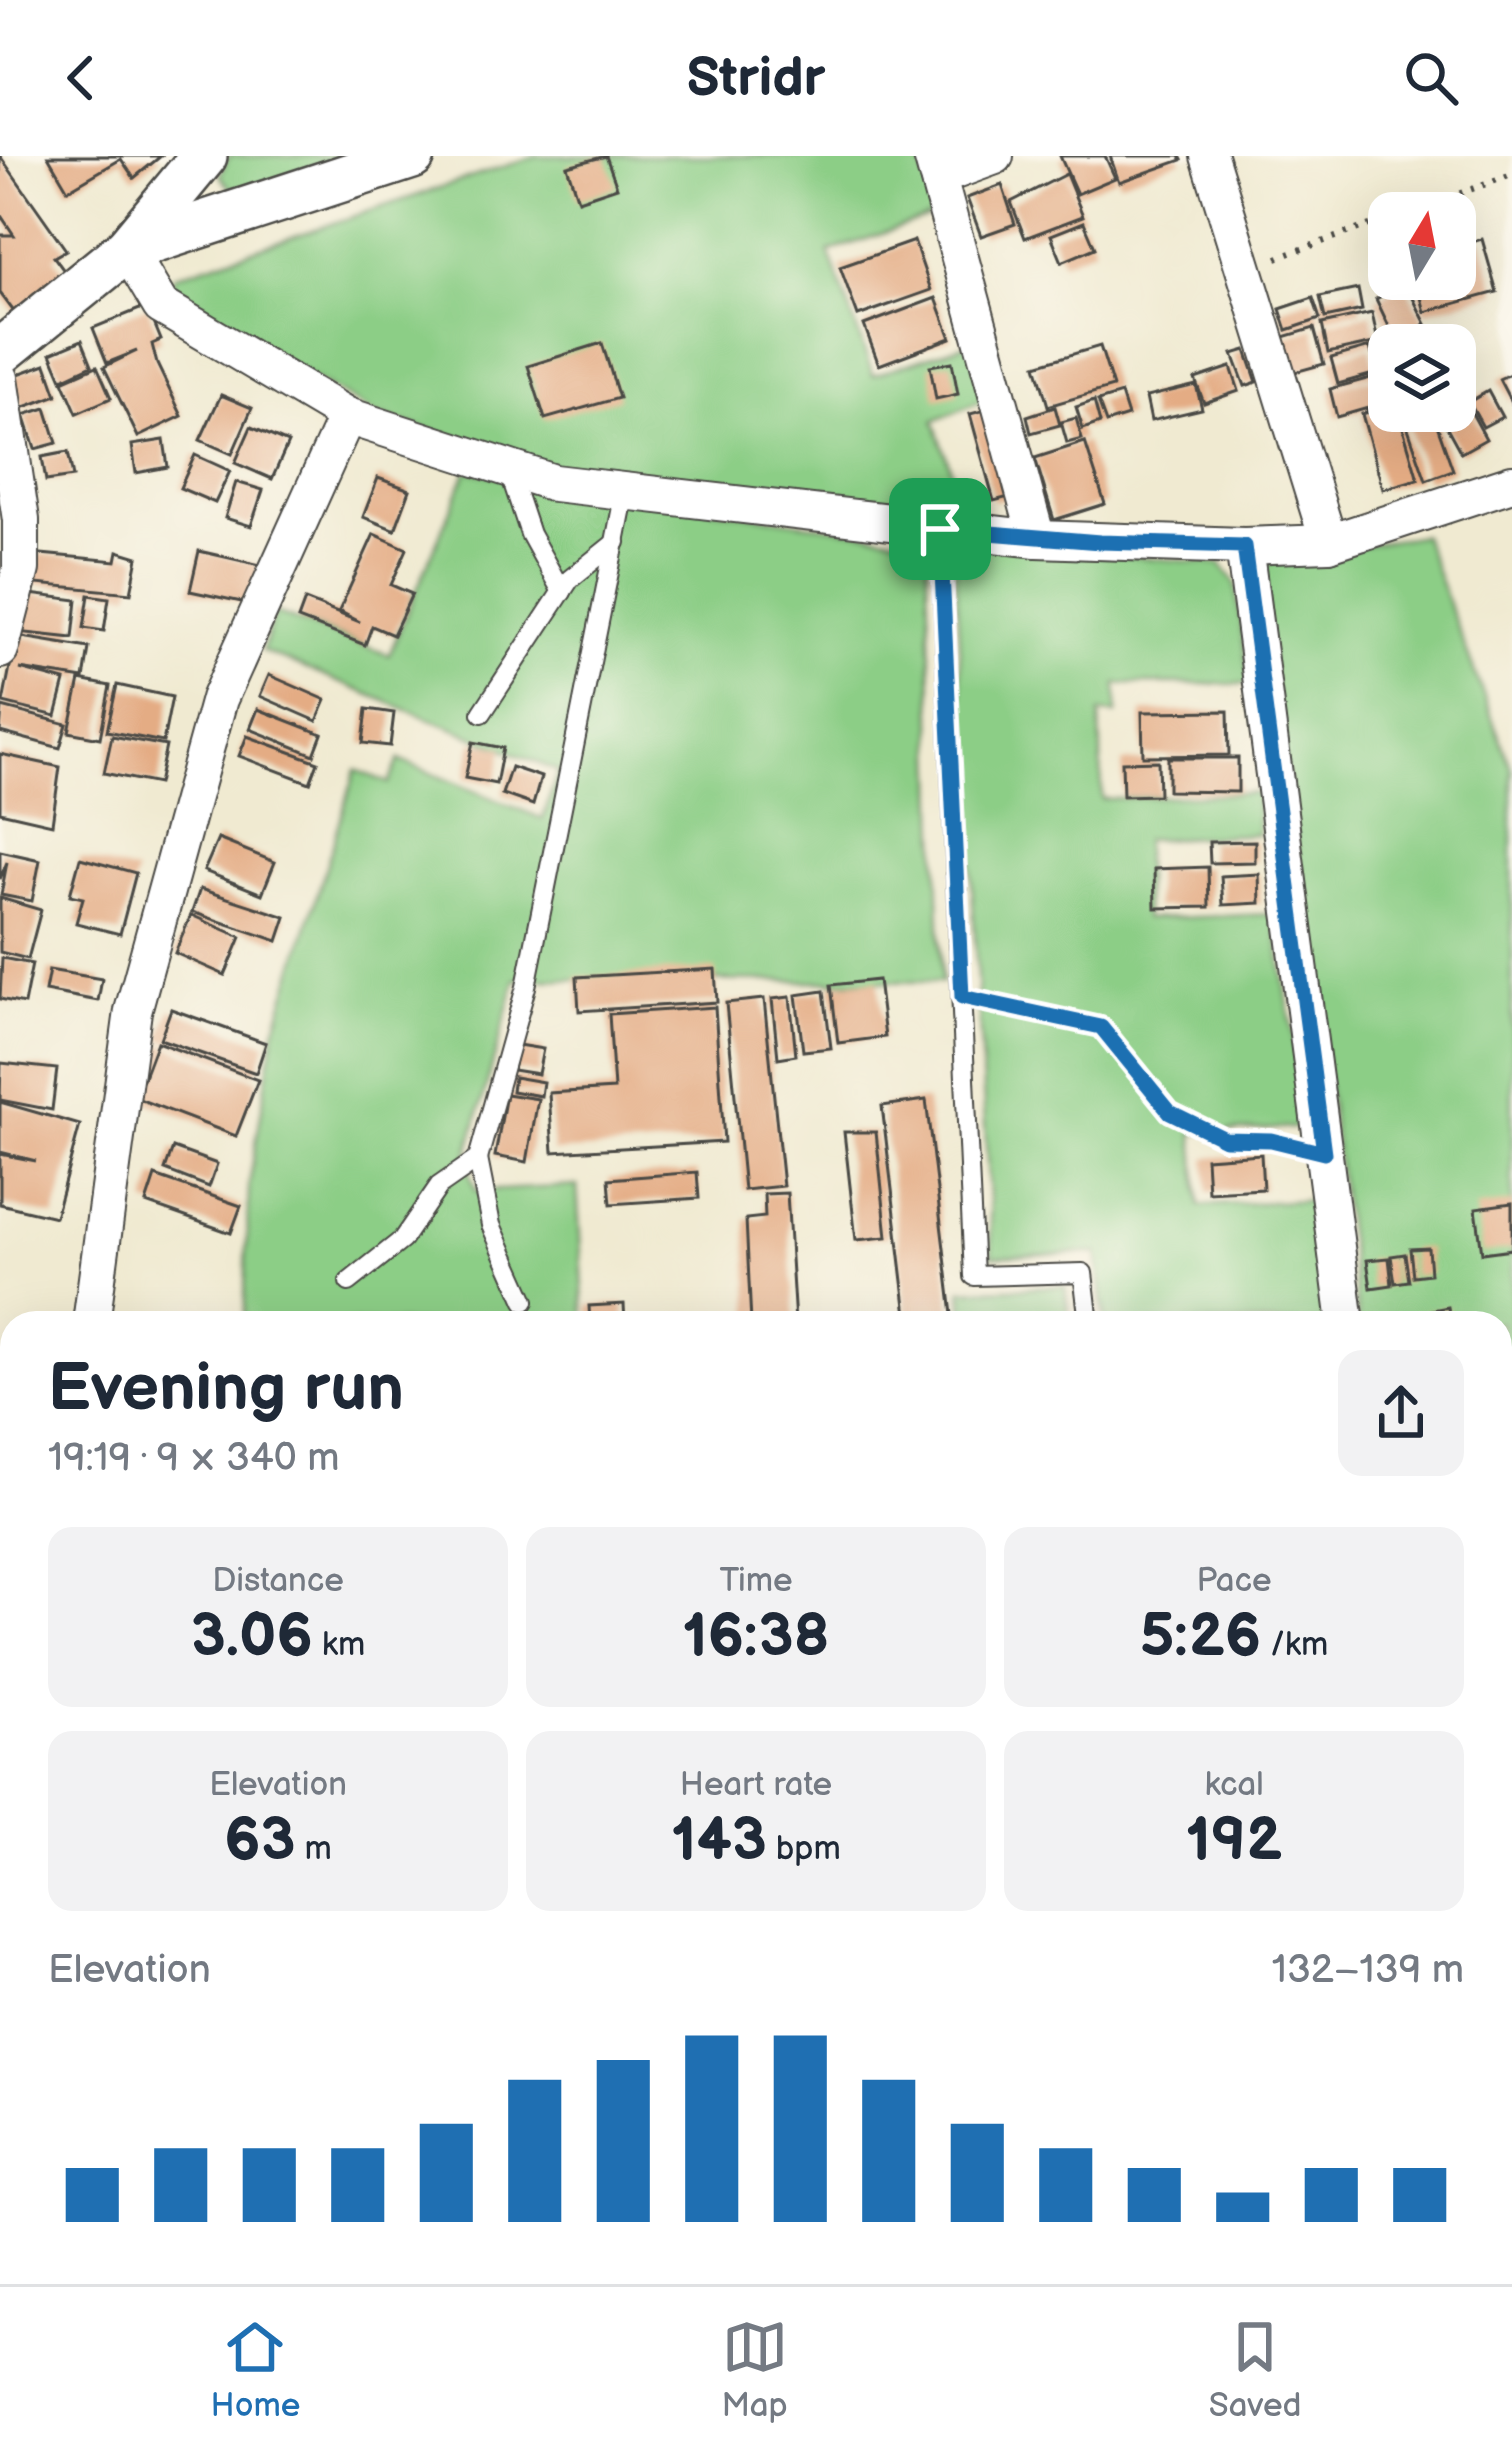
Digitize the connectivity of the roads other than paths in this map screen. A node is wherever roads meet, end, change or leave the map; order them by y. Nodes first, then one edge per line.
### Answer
1 (204, 156) edge
2 (412, 156) edge
3 (995, 156) edge
4 (1209, 156) edge
5 (935, 166) edge
6 (127, 249) junction
7 (0, 352) edge
8 (0, 378) edge
9 (347, 416) junction
10 (509, 471) junction
11 (1512, 483) edge
12 (625, 492) junction
13 (940, 529) junction
14 (1037, 538) junction
15 (616, 542) junction
16 (1329, 543) junction
17 (1244, 546) junction
18 (562, 592) junction
19 (0, 650) edge
20 (482, 713) dead end
21 (478, 1159) junction
22 (349, 1282) dead end
23 (525, 1301) dead end
24 (93, 1311) edge
25 (1088, 1311) edge
26 (1344, 1311) edge

1 - 6 street
2 - 6 street
3 - 5 street
4 - 16 street
5 - 14 street
6 - 7 street
6 - 9 street
8 - 19 street
9 - 10 street
9 - 24 street
10 - 12 street
10 - 18 lane
11 - 16 street
12 - 13 street
12 - 15 lane
13 - 14 street
13 - 25 lane
14 - 17 street
15 - 18 lane
15 - 21 lane
16 - 17 street
17 - 26 street
18 - 20 lane
21 - 22 lane
21 - 23 lane

